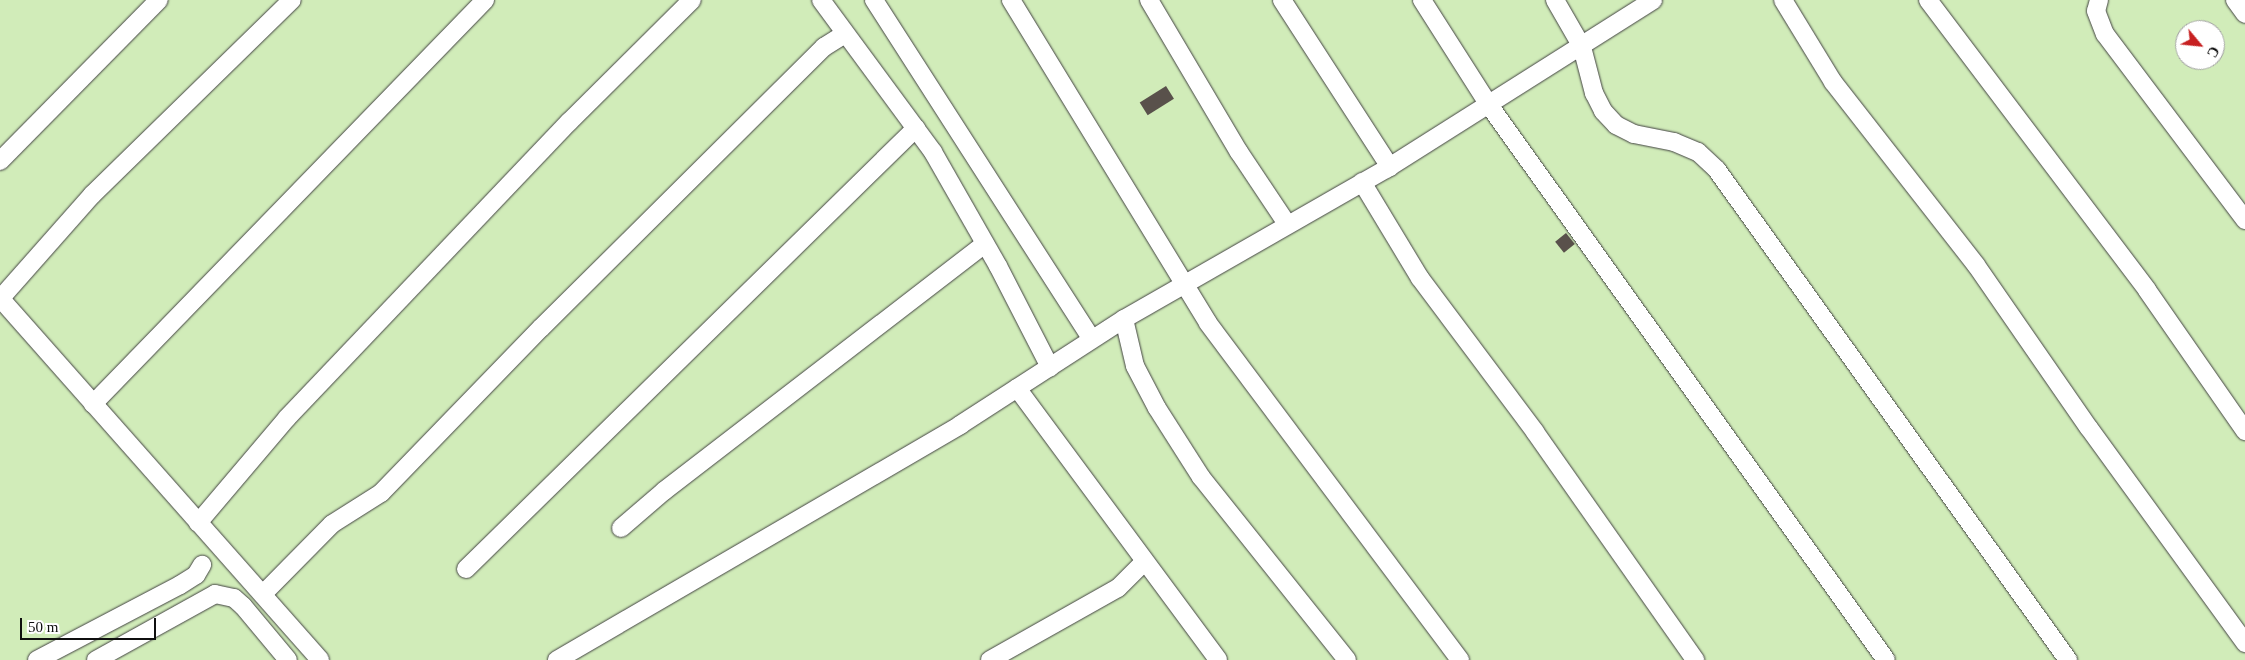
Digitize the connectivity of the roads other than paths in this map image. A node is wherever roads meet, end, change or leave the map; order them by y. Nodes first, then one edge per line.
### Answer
1 (159, 0) edge
2 (292, 0) edge
3 (485, 0) edge
4 (692, 0) edge
5 (821, 0) edge
6 (874, 0) edge
7 (1011, 0) edge
8 (1148, 0) edge
9 (1282, 0) edge
10 (1422, 0) edge
11 (1555, 0) edge
12 (1653, 0) edge
13 (1783, 0) edge
14 (1928, 0) edge
15 (2099, 0) edge
16 (2234, 0) edge
17 (2245, 14) edge
18 (845, 34) junction
19 (1582, 47) junction
20 (1489, 105) junction
21 (916, 128) junction
22 (0, 161) edge
23 (1390, 167) junction
24 (1362, 182) junction
25 (2245, 220) edge
26 (1287, 224) junction
27 (985, 244) junction
28 (1186, 283) junction
29 (0, 298) edge
30 (1124, 319) junction
31 (1092, 339) junction
32 (1050, 367) junction
33 (1017, 388) junction
34 (93, 404) junction
35 (2245, 431) edge
36 (198, 523) junction
37 (621, 528) dead end
38 (1144, 562) junction
39 (202, 565) dead end
40 (466, 569) dead end
41 (263, 594) junction
42 (2245, 643) edge
43 (37, 660) edge
44 (96, 660) edge
45 (288, 660) edge
46 (320, 660) edge
47 (557, 660) edge
48 (990, 660) edge
49 (1218, 660) edge
50 (1347, 660) edge
51 (1460, 660) edge
52 (1695, 660) edge
53 (1886, 660) edge
54 (2068, 660) edge

1 - 22 street
2 - 29 street
3 - 34 street
4 - 36 street
5 - 18 street
6 - 31 street
7 - 28 street
8 - 26 street
9 - 23 street
10 - 20 street
11 - 19 street
12 - 19 street
13 - 42 street
14 - 35 street
15 - 25 street
16 - 17 street
18 - 21 street
18 - 41 street
19 - 20 street
19 - 54 street
20 - 23 street
20 - 53 street
21 - 27 street
21 - 40 street
23 - 24 street
24 - 26 street
24 - 52 street
26 - 28 street
27 - 32 street
27 - 37 street
28 - 30 street
28 - 51 street
29 - 34 street
30 - 31 street
30 - 50 street
31 - 32 street
32 - 33 street
33 - 38 street
33 - 47 street
34 - 36 street
36 - 41 street
38 - 48 street
38 - 49 street
39 - 43 street
41 - 46 street
44 - 45 street

